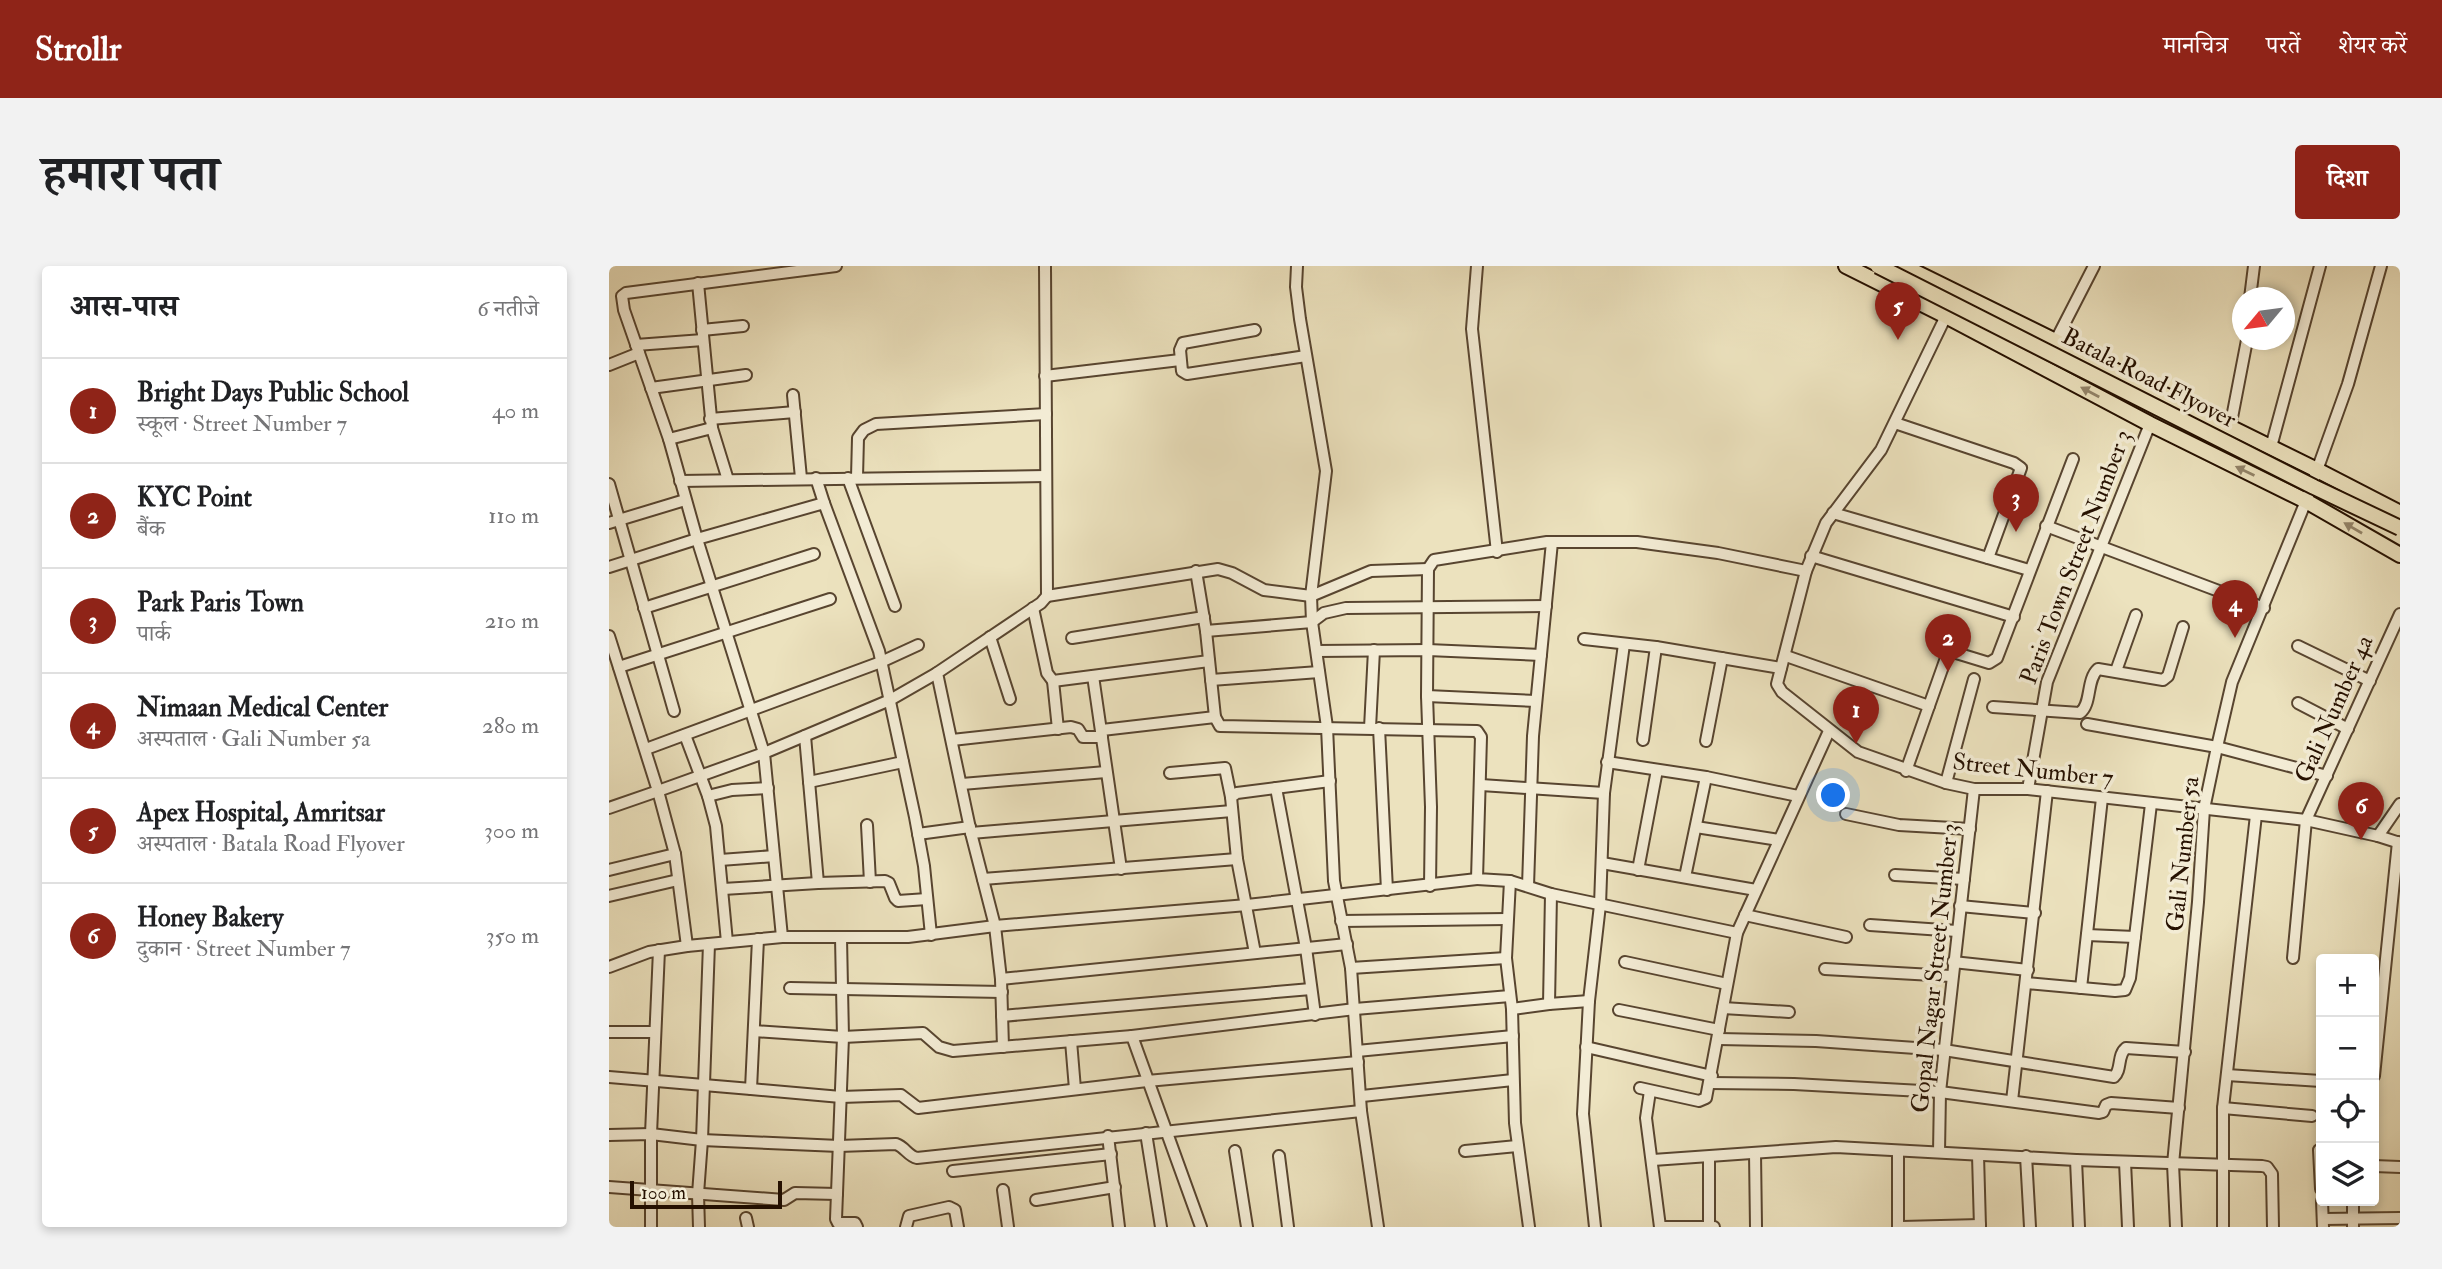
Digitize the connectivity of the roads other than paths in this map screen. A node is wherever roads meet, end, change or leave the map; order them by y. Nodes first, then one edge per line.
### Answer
1 (836, 266) edge
2 (1045, 266) edge
3 (1297, 266) edge
4 (1477, 266) edge
5 (1846, 266) edge
6 (1878, 266) edge
7 (1903, 266) edge
8 (2094, 266) edge
9 (2254, 266) edge
10 (2320, 266) edge
11 (2381, 266) edge
12 (1920, 270) edge
13 (698, 283) junction
14 (2251, 287) edge
15 (1907, 296) junction
16 (1946, 316) junction
17 (743, 326) dead end
18 (1255, 330) dead end
19 (702, 335) junction
20 (2055, 342) junction
21 (638, 349) junction
22 (2245, 350) edge
23 (1306, 356) junction
24 (1180, 360) junction
25 (610, 361) edge
26 (746, 376) dead end
27 (1045, 376) junction
28 (707, 380) junction
29 (651, 388) junction
30 (793, 395) dead end
31 (795, 412) junction
32 (1045, 414) junction
33 (1897, 419) junction
34 (711, 424) junction
35 (2150, 424) junction
36 (2229, 428) junction
37 (669, 439) junction
38 (2271, 447) junction
39 (2073, 459) dead end
40 (2317, 470) junction
41 (1045, 476) junction
42 (853, 477) junction
43 (801, 478) junction
44 (816, 478) junction
45 (728, 480) junction
46 (680, 481) junction
47 (609, 484) edge
48 (685, 500) junction
49 (2306, 501) junction
50 (824, 503) junction
51 (1833, 513) junction
52 (2400, 513) edge
53 (614, 522) edge
54 (2046, 526) junction
55 (2400, 528) edge
56 (697, 539) junction
57 (1552, 542) junction
58 (2100, 547) junction
59 (1497, 552) junction
60 (814, 554) dead end
61 (2400, 555) edge
62 (1811, 556) junction
63 (1988, 558) junction
64 (631, 560) junction
65 (609, 567) edge
66 (1429, 569) junction
67 (2029, 570) junction
68 (1196, 571) junction
69 (1806, 571) junction
70 (711, 586) junction
71 (1047, 596) junction
72 (1311, 596) junction
73 (830, 599) dead end
74 (895, 606) dead end
75 (1546, 606) junction
76 (1428, 607) junction
77 (644, 608) junction
78 (1033, 608) junction
79 (2264, 608) junction
80 (2400, 614) edge
81 (2136, 615) dead end
82 (1204, 617) junction
83 (2014, 617) junction
84 (1312, 622) junction
85 (2183, 627) dead end
86 (1206, 631) junction
87 (726, 634) junction
88 (609, 636) edge
89 (991, 637) junction
90 (1072, 638) dead end
91 (1584, 639) dead end
92 (1624, 644) junction
93 (918, 645) dead end
94 (2298, 646) dead end
95 (1656, 647) junction
96 (1374, 650) junction
97 (1428, 650) junction
98 (1317, 651) junction
99 (657, 655) junction
100 (1541, 655) junction
101 (1786, 656) junction
102 (1722, 658) junction
103 (1209, 661) junction
104 (881, 662) junction
105 (619, 667) junction
106 (1781, 668) junction
107 (2116, 671) junction
108 (1319, 672) junction
109 (937, 673) junction
110 (1093, 676) junction
111 (1973, 679) dead end
112 (1211, 680) junction
113 (1053, 681) junction
114 (2370, 681) junction
115 (1427, 696) junction
116 (1010, 699) dead end
117 (890, 700) junction
118 (1536, 701) junction
119 (2298, 703) dead end
120 (1929, 706) junction
121 (1993, 707) dead end
122 (674, 711) dead end
123 (751, 712) junction
124 (2040, 712) junction
125 (1215, 717) junction
126 (2087, 724) dead end
127 (1327, 727) junction
128 (1375, 728) junction
129 (1058, 729) junction
130 (1428, 729) junction
131 (2348, 729) junction
132 (1829, 731) junction
133 (1102, 733) junction
134 (685, 735) junction
135 (805, 736) junction
136 (952, 740) junction
137 (1643, 740) dead end
138 (1706, 741) dead end
139 (2217, 747) junction
140 (646, 749) junction
141 (764, 753) junction
142 (904, 762) junction
143 (1607, 762) junction
144 (1657, 770) junction
145 (1906, 771) junction
146 (1106, 772) junction
147 (1170, 773) dead end
148 (700, 774) junction
149 (2327, 776) junction
150 (1706, 777) junction
151 (1330, 781) junction
152 (809, 782) junction
153 (1946, 783) junction
154 (962, 784) junction
155 (1481, 785) junction
156 (768, 788) junction
157 (1276, 788) junction
158 (1531, 789) junction
159 (1974, 789) junction
160 (2028, 789) junction
161 (658, 791) junction
162 (2047, 791) junction
163 (1604, 793) junction
164 (708, 796) junction
165 (1798, 796) junction
166 (1231, 797) junction
167 (2102, 798) junction
168 (610, 804) edge
169 (2151, 804) junction
170 (2400, 804) edge
171 (2204, 809) junction
172 (1232, 811) junction
173 (1846, 814) dead end
174 (2256, 815) junction
175 (2306, 820) junction
176 (1114, 822) junction
177 (867, 825) dead end
178 (1696, 827) junction
179 (1970, 829) junction
180 (971, 830) junction
181 (918, 834) junction
182 (2378, 836) junction
183 (1779, 839) junction
184 (2399, 843) edge
185 (675, 854) junction
186 (774, 856) junction
187 (1237, 859) junction
188 (720, 860) junction
189 (1602, 863) junction
190 (1121, 869) junction
191 (609, 870) edge
192 (1638, 870) junction
193 (1895, 875) dead end
194 (1685, 877) junction
195 (983, 879) junction
196 (1478, 879) junction
197 (1964, 879) junction
198 (678, 880) junction
199 (1510, 881) junction
200 (870, 882) junction
201 (818, 883) junction
202 (777, 886) junction
203 (1430, 886) junction
204 (1528, 886) junction
205 (723, 889) junction
206 (1387, 890) junction
207 (1756, 890) junction
208 (1551, 894) junction
209 (1336, 895) junction
210 (609, 896) edge
211 (1298, 898) junction
212 (927, 899) junction
213 (1247, 905) junction
214 (1600, 905) junction
215 (1960, 906) junction
216 (2035, 913) junction
217 (1745, 915) junction
218 (1507, 919) junction
219 (1341, 921) junction
220 (1870, 925) dead end
221 (995, 926) junction
222 (1957, 931) junction
223 (1737, 933) junction
224 (931, 934) junction
225 (2087, 935) junction
226 (782, 937) junction
227 (1846, 937) dead end
228 (2135, 937) junction
229 (841, 938) junction
230 (758, 939) junction
231 (727, 942) junction
232 (709, 944) junction
233 (1347, 944) junction
234 (687, 946) junction
235 (1306, 948) junction
236 (659, 950) junction
237 (1255, 953) junction
238 (1506, 958) junction
239 (2293, 958) dead end
240 (1625, 962) dead end
241 (1953, 962) junction
242 (609, 967) edge
243 (1351, 968) junction
244 (1825, 968) dead end
245 (2028, 970) junction
246 (1951, 976) junction
247 (1001, 979) junction
248 (2026, 983) junction
249 (1727, 984) junction
250 (790, 988) dead end
251 (2081, 988) junction
252 (842, 989) junction
253 (1311, 989) junction
254 (1002, 992) junction
255 (1510, 996) junction
256 (1589, 1001) junction
257 (1549, 1004) junction
258 (1723, 1008) junction
259 (1355, 1009) junction
260 (1512, 1009) junction
261 (1619, 1010) dead end
262 (1789, 1012) dead end
263 (1315, 1015) junction
264 (1002, 1016) junction
265 (2379, 1029) edge
266 (754, 1031) junction
267 (609, 1032) edge
268 (655, 1032) junction
269 (1719, 1034) junction
270 (1132, 1036) junction
271 (843, 1037) junction
272 (1513, 1037) junction
273 (1071, 1041) junction
274 (1003, 1047) junction
275 (1586, 1047) junction
276 (1944, 1051) junction
277 (2185, 1052) junction
278 (1358, 1056) junction
279 (2016, 1062) junction
280 (2227, 1075) junction
281 (609, 1077) edge
282 (1513, 1080) junction
283 (1711, 1080) junction
284 (653, 1081) junction
285 (1147, 1081) junction
286 (2316, 1081) edge
287 (704, 1086) junction
288 (751, 1089) junction
289 (1075, 1089) junction
290 (1940, 1093) junction
291 (1362, 1096) junction
292 (841, 1097) junction
293 (2012, 1101) junction
294 (2179, 1108) junction
295 (2223, 1108) junction
296 (1361, 1111) junction
297 (2312, 1116) dead end
298 (1168, 1132) junction
299 (1146, 1133) junction
300 (651, 1134) junction
301 (609, 1135) edge
302 (1108, 1136) junction
303 (702, 1140) junction
304 (839, 1146) junction
305 (1517, 1146) junction
306 (1235, 1151) dead end
307 (1465, 1151) dead end
308 (1898, 1151) junction
309 (1939, 1152) junction
310 (1755, 1153) junction
311 (1111, 1154) junction
312 (1977, 1155) junction
313 (1279, 1156) dead end
314 (2026, 1156) junction
315 (1709, 1157) junction
316 (1653, 1160) junction
317 (2076, 1160) junction
318 (2125, 1162) junction
319 (2173, 1164) junction
320 (2221, 1166) junction
321 (2379, 1166) edge
322 (2400, 1167) edge
323 (953, 1171) dead end
324 (609, 1187) edge
325 (1115, 1187) junction
326 (650, 1189) junction
327 (1003, 1189) dead end
328 (698, 1194) junction
329 (837, 1194) junction
330 (1036, 1200) dead end
331 (2400, 1218) edge
332 (2323, 1223) edge
333 (2353, 1223) edge
334 (1980, 1226) edge
335 (651, 1227) edge
336 (699, 1227) edge
337 (857, 1227) edge
338 (907, 1227) edge
339 (958, 1227) edge
340 (1008, 1227) edge
341 (1119, 1227) edge
342 (1161, 1227) edge
343 (1201, 1227) edge
344 (1247, 1227) edge
345 (1288, 1227) edge
346 (1378, 1227) edge
347 (1529, 1227) edge
348 (1595, 1227) edge
349 (1660, 1227) edge
350 (1709, 1227) edge
351 (1715, 1227) edge
352 (1756, 1227) edge
353 (1900, 1227) edge
354 (2030, 1227) edge
355 (2079, 1227) edge
356 (2128, 1227) edge
357 (2176, 1227) edge
358 (2224, 1227) edge
359 (2273, 1227) edge

1 - 13 street
2 - 27 street
3 - 23 street
4 - 59 street
5 - 15 main road
6 - 55 main road, Batala Road Flyover, bridge
7 - 12 main road
8 - 20 street
9 - 14 street
10 - 38 street
11 - 40 street, Gali Number 5a
12 - 15 street
12 - 20 main road
13 - 19 street
13 - 21 street
15 - 16 main road
16 - 33 street
35 -> 16 main road
17 - 19 street
18 - 24 street
19 - 21 street
19 - 28 street
20 - 36 main road
21 - 25 street
21 - 29 street
22 - 36 street
23 - 24 street
23 - 72 street
24 - 27 street
26 - 28 street
27 - 32 street
28 - 29 street
28 - 34 street
29 - 37 street
30 - 31 street
31 - 34 street
31 - 43 street
32 - 41 street
32 - 42 street
33 - 51 street
33 - 63 street
34 - 37 street
34 - 45 street
49 -> 35 main road
35 - 58 street, Paris Town Street Number 3
36 - 38 main road
37 - 46 street
38 - 40 main road
39 - 54 street
40 - 49 street, Gali Number 5a
40 - 52 main road
41 - 42 street
41 - 71 street
42 - 44 street
42 - 74 street
43 - 44 street
43 - 45 street
44 - 50 street
45 - 46 street
46 - 48 street
47 - 53 street
48 - 53 street
48 - 56 street
61 -> 49 main road
49 - 79 street, Gali Number 5a
50 - 56 street
50 - 104 street
51 - 62 street
51 - 63 street
53 - 64 street
54 - 58 street
54 - 67 street
56 - 64 street
56 - 70 street
57 - 59 street
57 - 69 street
57 - 75 street
58 - 79 street
58 - 124 street, Paris Town Street Number 3
59 - 66 street
60 - 70 street
62 - 69 street
62 - 83 street
63 - 67 street
64 - 65 street
64 - 77 street
66 - 72 street
66 - 76 street
67 - 83 street
68 - 71 street
68 - 72 street
68 - 82 street
69 - 101 street
70 - 77 street
70 - 87 street
71 - 78 street
72 - 84 street
73 - 87 street
75 - 76 street
75 - 100 street
76 - 84 street
76 - 97 street
77 - 99 street
78 - 89 street
78 - 113 street
79 - 139 street, Gali Number 5a
80 - 114 street, Gali Number 4a
81 - 107 street
82 - 86 street
82 - 90 street
83 - 120 street
84 - 86 street
84 - 98 street
85 - 107 street
86 - 103 street
87 - 99 street
87 - 123 street
88 - 105 street
89 - 109 street
89 - 116 street
91 - 92 street
92 - 95 street
92 - 143 street
93 - 104 street
94 - 114 street
95 - 102 street
95 - 137 street
96 - 97 street
96 - 98 street
96 - 128 street
97 - 100 street
97 - 115 street
98 - 108 street
99 - 105 street
99 - 122 street
100 - 118 street
101 - 106 street
101 - 120 street
102 - 106 street
102 - 138 street
103 - 110 street
103 - 112 street
104 - 117 street
104 - 123 street
105 - 140 street
106 - 132 street, Street Number 7
107 - 124 street
108 - 112 street
108 - 127 street
109 - 117 street
109 - 136 street
110 - 113 street
110 - 133 street
111 - 153 street
112 - 125 street
113 - 129 street
114 - 131 street, Gali Number 4a
115 - 118 street
115 - 130 street
117 - 135 street
117 - 142 street
118 - 158 street
119 - 131 street
120 - 145 street
121 - 124 street
123 - 134 street
123 - 141 street
124 - 160 street, Paris Town Street Number 3
125 - 127 street
125 - 133 street
126 - 139 street
127 - 128 street
127 - 151 street
128 - 130 street
128 - 206 street
129 - 133 street
129 - 136 street
130 - 155 street
130 - 203 street
131 - 149 street, Gali Number 4a
132 - 145 street, Street Number 7
132 - 165 street
133 - 146 street
134 - 140 street
134 - 148 street
135 - 141 street
135 - 152 street
136 - 154 street
139 - 149 street
139 - 171 street, Gali Number 5a
140 - 161 street
141 - 148 street
141 - 156 street
142 - 152 street
142 - 181 street
143 - 144 street
143 - 163 street
144 - 150 street
144 - 192 street
145 - 153 street, Street Number 7
146 - 154 street
146 - 176 street
147 - 166 street
148 - 161 street
148 - 164 street
149 - 175 street, Gali Number 4a
150 - 165 street
150 - 178 street
151 - 157 street
151 - 209 street
152 - 201 street
153 - 159 street, Street Number 7
154 - 180 street
155 - 158 street
155 - 196 street
156 - 164 street
156 - 186 street
157 - 166 street
157 - 211 street
158 - 163 street
158 - 204 street
159 - 160 street, Street Number 7
159 - 179 street, Gopal Nagar Street Number 3
160 - 162 street, Street Number 7
161 - 168 street
161 - 185 street
162 - 167 street, Street Number 7
162 - 216 street
163 - 189 street
164 - 188 street
165 - 183 street
166 - 172 street
167 - 169 street, Street Number 7
167 - 225 street
169 - 171 street, Street Number 7
169 - 228 street
170 - 182 street
171 - 174 street, Street Number 7
171 - 277 street, Gali Number 5a
172 - 176 street
172 - 187 street
173 - 179 street
174 - 175 street, Street Number 7
174 - 280 street
175 - 182 street, Street Number 7
175 - 239 street
176 - 180 street
176 - 190 street
177 - 200 street
178 - 183 street
178 - 194 street
179 - 197 street, Gopal Nagar Street Number 3
180 - 181 street
180 - 195 street
181 - 212 street
182 - 184 street, Street Number 7
183 - 207 street
184 - 265 street
185 - 191 street
185 - 198 street
186 - 188 street
186 - 202 street
187 - 190 street
187 - 213 street
188 - 205 street
189 - 192 street
189 - 214 street
190 - 195 street
192 - 194 street
193 - 197 street
194 - 207 street
195 - 221 street
196 - 199 street
196 - 203 street
197 - 215 street, Gopal Nagar Street Number 3
198 - 210 street
198 - 234 street
199 - 204 street
199 - 218 street
200 - 201 street
200 - 212 street
201 - 202 street
202 - 205 street
202 - 226 street
203 - 206 street
204 - 208 street
205 - 231 street
206 - 209 street
207 - 217 street
208 - 214 street
208 - 257 street
209 - 211 street
209 - 219 street
211 - 213 street
211 - 235 street
212 - 224 street
213 - 221 street
213 - 237 street
214 - 223 street
214 - 256 street
215 - 216 street
215 - 222 street, Gopal Nagar Street Number 3
216 - 245 street
217 - 223 street
217 - 227 street
218 - 219 street
218 - 238 street
219 - 233 street
220 - 222 street
221 - 224 street
221 - 247 street
222 - 241 street, Gopal Nagar Street Number 3
223 - 249 street
224 - 229 street
225 - 228 street
225 - 251 street
226 - 229 street
226 - 230 street
228 - 251 street
229 - 252 street
230 - 231 street
230 - 266 street
231 - 232 street
232 - 234 street
232 - 287 street
233 - 235 street
233 - 243 street
234 - 236 street
235 - 237 street
235 - 253 street
236 - 242 street
236 - 268 street
237 - 247 street
238 - 243 street
238 - 255 street
240 - 249 street
241 - 245 street
241 - 246 street, Gopal Nagar Street Number 3
243 - 259 street
244 - 246 street
245 - 248 street
246 - 276 street, Gopal Nagar Street Number 3
247 - 254 street
248 - 251 street
248 - 279 street
249 - 258 street
250 - 252 street
252 - 254 street
252 - 271 street
253 - 263 street
253 - 264 street
254 - 264 street
255 - 259 street
255 - 260 street
256 - 257 street
256 - 275 street
257 - 260 street
258 - 262 street
258 - 269 street
259 - 263 street
259 - 278 street
260 - 272 street
261 - 269 street
263 - 270 street
264 - 274 street
266 - 271 street
266 - 288 street
267 - 268 street
268 - 284 street
269 - 276 street
269 - 283 street
270 - 273 street
270 - 285 street
271 - 274 street
271 - 292 street
272 - 278 street
272 - 282 street
273 - 274 street
273 - 289 street
275 - 283 street
275 - 348 street
276 - 279 street
276 - 290 street, Gopal Nagar Street Number 3
277 - 279 street
277 - 294 street, Gali Number 5a
278 - 285 street
278 - 291 street
279 - 293 street
280 - 286 street
280 - 295 street
281 - 284 street
282 - 291 street
282 - 305 street
283 - 290 street
283 - 316 street
284 - 287 street
284 - 300 street
285 - 289 street
285 - 298 street
287 - 288 street
287 - 303 street
288 - 292 street
289 - 292 street
290 - 293 street
290 - 309 street, Gopal Nagar Street Number 3
291 - 296 street
292 - 304 street
293 - 294 street
294 - 319 street, Gali Number 5a
295 - 297 street
295 - 320 street
296 - 298 street
296 - 346 street
298 - 299 street
298 - 343 street
299 - 302 street
299 - 342 street
300 - 301 street
300 - 303 street
300 - 326 street
302 - 304 street
302 - 311 street
303 - 304 street
303 - 328 street
304 - 329 street
305 - 307 street
305 - 347 street
306 - 344 street
308 - 309 street
308 - 310 street
308 - 353 street
309 - 312 street
310 - 315 street
310 - 352 street
311 - 323 street
311 - 325 street
312 - 314 street
312 - 334 street
313 - 345 street
314 - 317 street
314 - 354 street
315 - 316 street
315 - 350 street
316 - 349 street
317 - 318 street
317 - 355 street
318 - 319 street
318 - 356 street
319 - 320 street
319 - 357 street, Gali Number 5a
320 - 358 street
320 - 359 street
321 - 322 street
324 - 326 street
325 - 330 street
325 - 341 street
326 - 328 street
326 - 335 street
327 - 340 street
328 - 329 street
328 - 336 street
329 - 337 street
331 - 333 street
332 - 333 street
334 - 353 street
338 - 339 street
349 - 350 street
350 - 351 street

